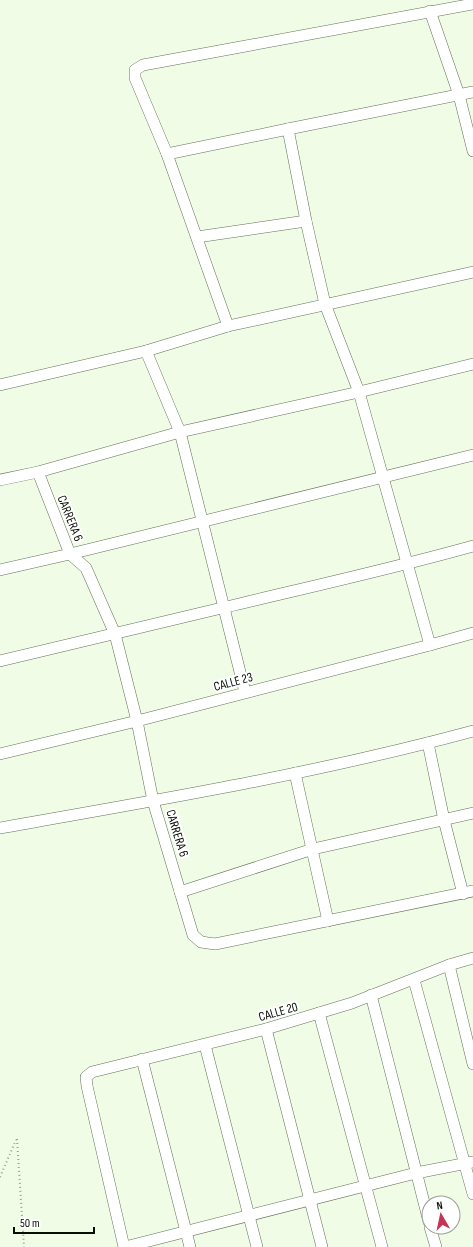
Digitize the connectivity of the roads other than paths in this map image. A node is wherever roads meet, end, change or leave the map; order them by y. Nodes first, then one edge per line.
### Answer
1 (473, 4) edge
2 (430, 12) junction
3 (473, 92) edge
4 (459, 95) junction
5 (288, 128) junction
6 (473, 151) edge
7 (167, 154) junction
8 (306, 221) junction
9 (197, 237) junction
10 (473, 272) edge
11 (325, 304) junction
12 (228, 326) junction
13 (146, 351) junction
14 (473, 364) edge
15 (0, 385) edge
16 (359, 392) junction
17 (180, 432) junction
18 (473, 455) edge
19 (38, 472) junction
20 (384, 477) junction
21 (0, 480) edge
22 (202, 522) junction
23 (473, 546) edge
24 (70, 554) junction
25 (408, 564) junction
26 (0, 570) edge
27 (225, 607) junction
28 (473, 633) edge
29 (115, 634) junction
30 (430, 645) junction
31 (0, 661) edge
32 (245, 692) junction
33 (137, 721) junction
34 (473, 731) edge
35 (428, 743) junction
36 (0, 754) edge
37 (295, 773) junction
38 (153, 801) junction
39 (473, 813) edge
40 (444, 820) junction
41 (0, 828) edge
42 (313, 849) junction
43 (180, 892) junction
44 (468, 893) edge
45 (328, 921) junction
46 (473, 958) edge
47 (449, 965) junction
48 (414, 980) junction
49 (371, 995) junction
50 (320, 1013) junction
51 (266, 1029) junction
52 (205, 1045) junction
53 (142, 1059) junction
54 (473, 1064) edge
55 (469, 1162) edge
56 (416, 1173) junction
57 (366, 1186) junction
58 (473, 1194) edge
59 (422, 1195) edge
60 (310, 1200) junction
61 (249, 1215) junction
62 (187, 1232) junction
63 (432, 1235) edge
64 (124, 1247) edge
65 (190, 1247) edge
66 (256, 1247) edge
67 (322, 1247) edge
68 (382, 1247) edge
69 (436, 1247) edge

1 - 2 street
2 - 4 street
2 - 7 street
3 - 4 street
4 - 5 street
4 - 6 street
5 - 7 street
5 - 8 street
7 - 9 street
8 - 9 street
8 - 11 street
9 - 12 street
10 - 11 street
11 - 12 street
11 - 16 street
12 - 13 street
13 - 15 street
13 - 17 street
14 - 16 street
16 - 17 street
16 - 20 street
17 - 19 street
17 - 22 street
18 - 20 street
19 - 21 street
19 - 24 street, CARRERA 6
20 - 22 street
20 - 25 street
22 - 24 street
22 - 27 street
23 - 25 street
24 - 26 street
24 - 29 street, CARRERA 6
25 - 27 street
25 - 30 street
27 - 29 street
27 - 32 street
28 - 30 street, CALLE 23
29 - 31 street
29 - 33 street, CARRERA 6
30 - 32 street, CALLE 23
32 - 33 street, CALLE 23
33 - 36 street, CALLE 23
33 - 38 street, CARRERA 6
34 - 35 street
35 - 37 street
35 - 40 street
37 - 38 street
37 - 42 street
38 - 41 street
38 - 43 street, CARRERA 6
39 - 40 street
40 - 42 street
40 - 44 street
42 - 43 street
42 - 45 street
43 - 45 street, CARRERA 6
44 - 45 street, CARRERA 6
46 - 47 street, CALLE 20
47 - 48 street, CALLE 20
47 - 54 street
48 - 49 street, CALLE 20
48 - 55 street
49 - 50 street, CALLE 20
49 - 56 street
50 - 51 street, CALLE 20
50 - 57 street
51 - 52 street, CALLE 20
51 - 60 street
52 - 53 street, CALLE 20
52 - 61 street
53 - 62 street
53 - 64 street, CALLE 20
55 - 56 street
55 - 58 street
56 - 57 street
56 - 59 street
57 - 60 street
57 - 68 street
60 - 61 street
60 - 67 street
61 - 62 street
61 - 66 street
62 - 64 street
62 - 65 street
63 - 69 street

